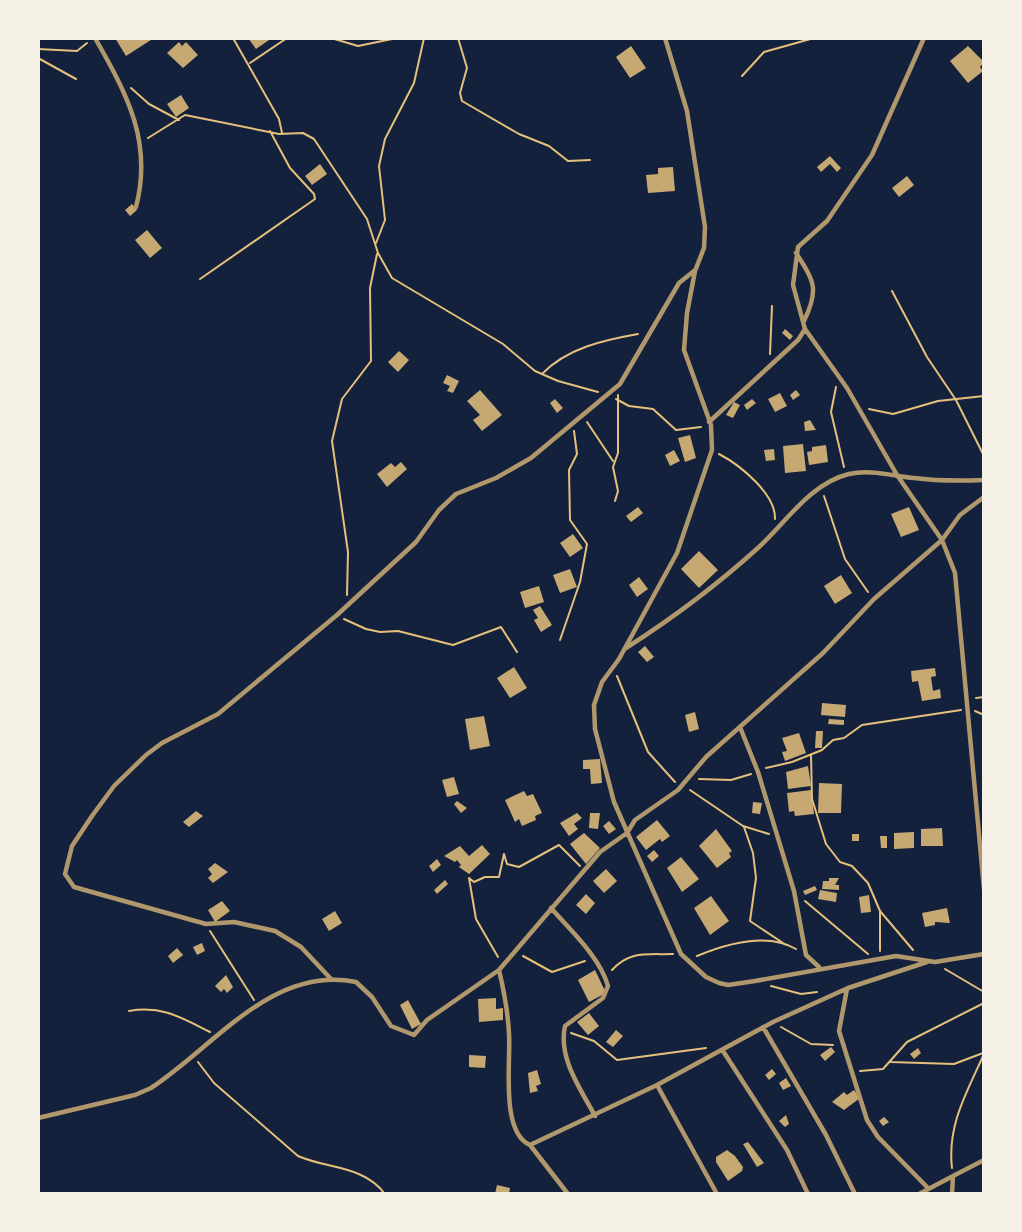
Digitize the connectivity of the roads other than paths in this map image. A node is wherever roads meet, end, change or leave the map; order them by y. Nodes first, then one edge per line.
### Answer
1 (94, 38) edge
2 (665, 38) edge
3 (924, 38) edge
4 (136, 207) dead end
5 (796, 253) junction
6 (695, 271) junction
7 (804, 322) junction
8 (805, 329) junction
9 (710, 424) junction
10 (897, 475) junction
11 (984, 480) edge
12 (984, 497) edge
13 (942, 540) junction
14 (625, 649) junction
15 (740, 727) junction
16 (627, 833) junction
17 (984, 889) edge
18 (551, 908) junction
19 (984, 954) edge
20 (932, 961) junction
21 (502, 968) junction
22 (820, 968) junction
23 (331, 979) junction
24 (848, 988) junction
25 (762, 1027) junction
26 (725, 1050) junction
27 (657, 1085) junction
28 (595, 1116) junction
29 (38, 1118) edge
30 (530, 1145) junction
31 (984, 1160) edge
32 (953, 1176) junction
33 (927, 1187) junction
34 (568, 1194) edge
35 (717, 1194) edge
36 (808, 1194) edge
37 (855, 1194) edge
38 (919, 1194) edge
39 (952, 1194) edge

1 - 4 street
2 - 6 street
3 - 5 street
5 - 7 street
5 - 7 street
6 - 9 street
6 - 23 street
7 - 8 street
8 - 9 street
8 - 10 street
9 - 14 street
10 - 11 street
10 - 13 street
10 - 14 street
12 - 13 street
13 - 15 street
13 - 17 street
14 - 16 street
15 - 16 street
15 - 22 street
16 - 18 street
16 - 22 street
18 - 21 street
18 - 28 street
19 - 20 street
20 - 22 street
20 - 24 street
21 - 23 street
21 - 30 street
23 - 29 street
24 - 25 street
24 - 33 street
25 - 26 street
25 - 37 street
26 - 27 street
26 - 36 street
27 - 28 street
27 - 35 street
28 - 30 street
30 - 34 street
31 - 32 street
32 - 33 street
32 - 39 street
33 - 38 street

